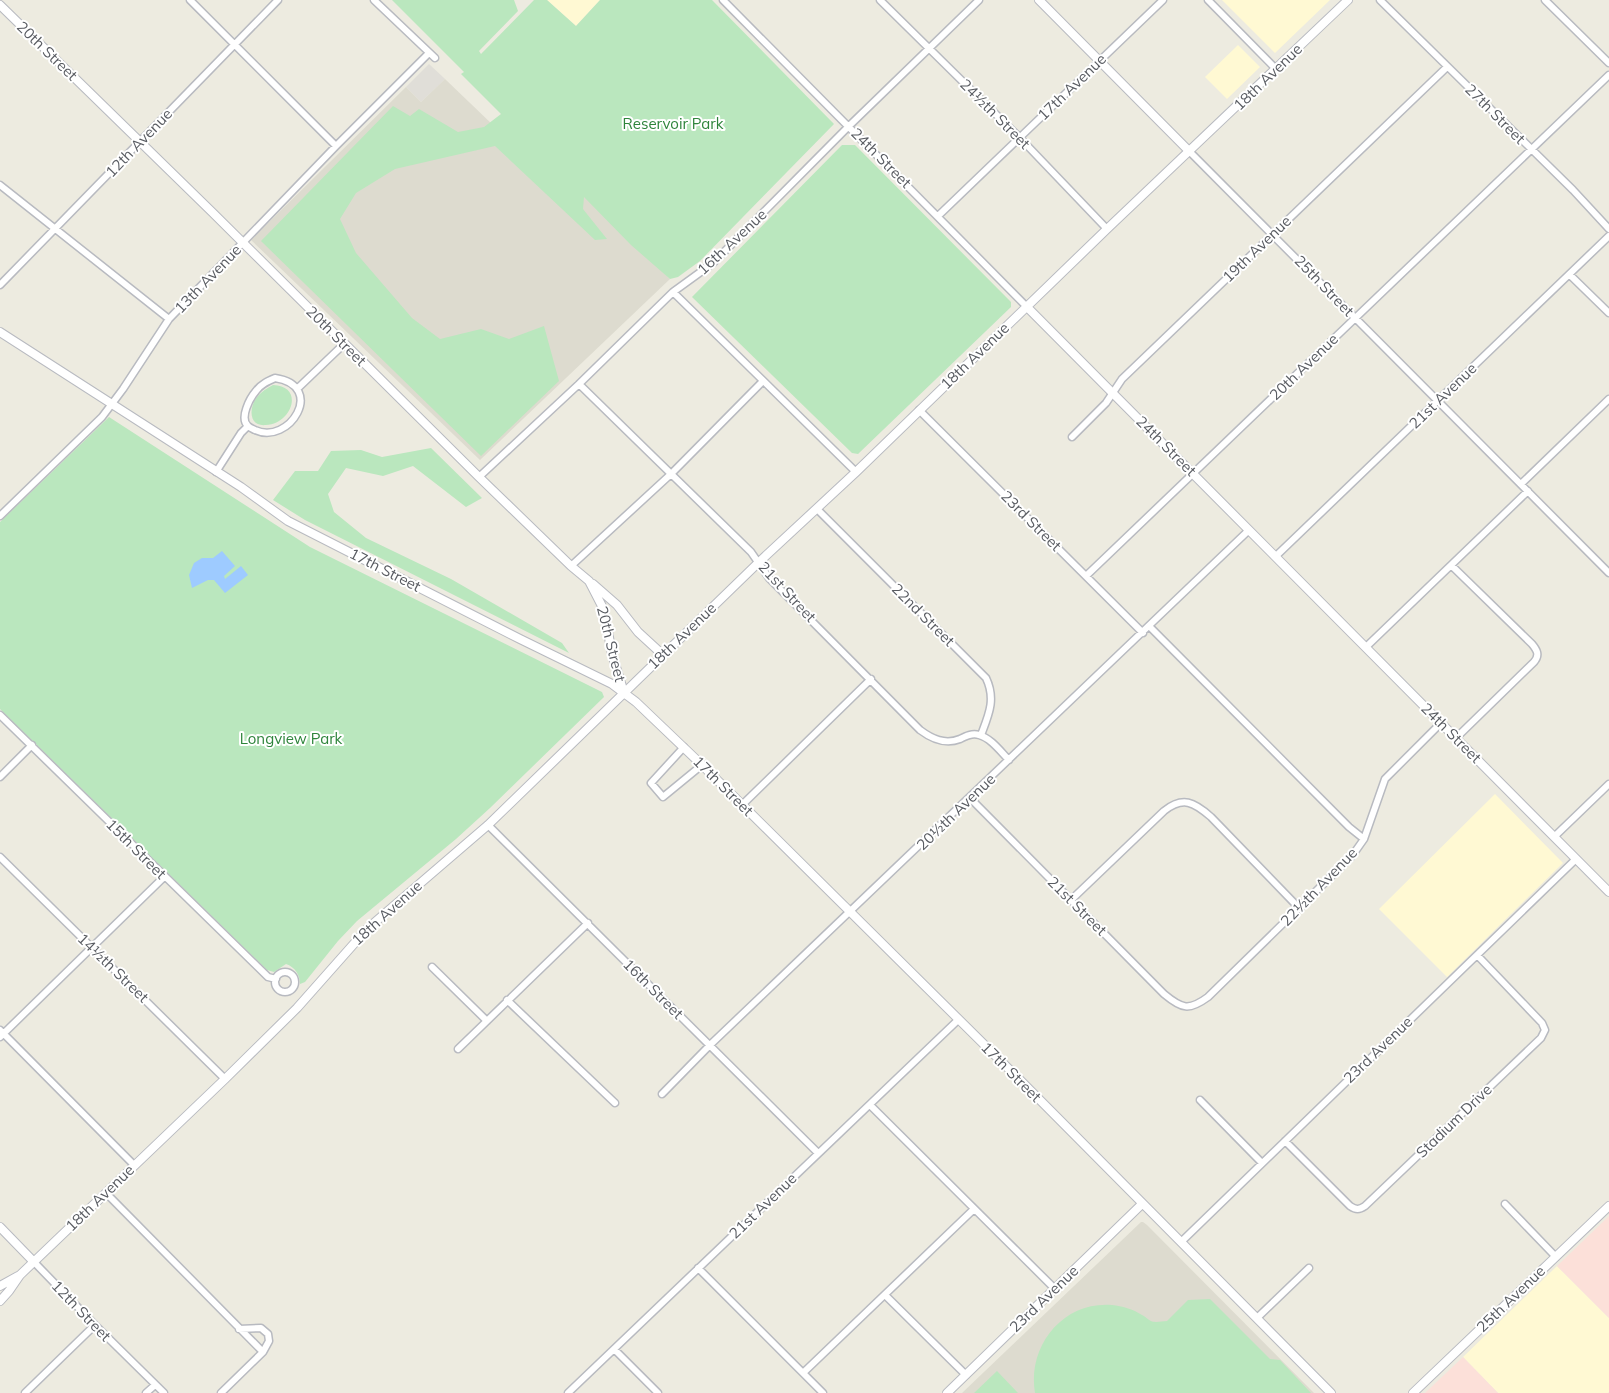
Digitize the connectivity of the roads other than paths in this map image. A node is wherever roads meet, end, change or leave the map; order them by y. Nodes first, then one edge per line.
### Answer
1 (6, 0) edge
2 (190, 0) edge
3 (278, 0) edge
4 (374, 0) edge
5 (723, 0) edge
6 (880, 0) edge
7 (979, 0) edge
8 (1039, 0) edge
9 (1163, 0) edge
10 (1208, 0) edge
11 (1348, 0) edge
12 (1380, 0) edge
13 (1545, 0) edge
14 (0, 5) edge
15 (236, 44) junction
16 (928, 48) junction
17 (429, 53) junction
18 (435, 58) dead end
19 (1100, 61) junction
20 (1609, 64) edge
21 (1447, 67) junction
22 (1276, 69) junction
23 (1609, 75) edge
24 (849, 126) junction
25 (1020, 138) junction
26 (140, 141) junction
27 (336, 146) junction
28 (1532, 150) junction
29 (1189, 151) junction
30 (0, 185) edge
31 (938, 216) junction
32 (56, 229) junction
33 (1107, 229) junction
34 (1609, 229) edge
35 (1272, 234) junction
36 (1609, 236) edge
37 (242, 243) junction
38 (1570, 274) junction
39 (0, 285) edge
40 (673, 292) junction
41 (1027, 307) junction
42 (1609, 313) edge
43 (169, 319) junction
44 (1356, 319) junction
45 (0, 332) edge
46 (344, 344) junction
47 (763, 381) junction
48 (579, 384) junction
49 (297, 389) junction
50 (1114, 393) junction
51 (1609, 399) edge
52 (1438, 401) junction
53 (112, 404) junction
54 (919, 410) junction
55 (248, 426) junction
56 (1072, 437) dead end
57 (216, 472) junction
58 (856, 472) junction
59 (1193, 473) junction
60 (671, 474) junction
61 (479, 477) junction
62 (1521, 484) junction
63 (1528, 491) junction
64 (817, 509) junction
65 (0, 516) edge
66 (1249, 530) junction
67 (1276, 556) junction
68 (758, 563) junction
69 (571, 566) junction
70 (1452, 566) junction
71 (1609, 573) edge
72 (1086, 576) junction
73 (589, 581) junction
74 (1149, 626) junction
75 (1143, 633) junction
76 (1366, 648) junction
77 (663, 655) junction
78 (871, 679) junction
79 (624, 693) junction
80 (0, 715) edge
81 (1441, 723) junction
82 (981, 735) junction
83 (1456, 738) junction
84 (32, 745) junction
85 (684, 747) junction
86 (1009, 760) junction
87 (702, 765) junction
88 (0, 777) edge
89 (1609, 784) edge
90 (970, 798) junction
91 (742, 804) junction
92 (488, 825) junction
93 (1554, 837) junction
94 (1364, 839) junction
95 (0, 857) edge
96 (1576, 859) junction
97 (164, 877) junction
98 (1609, 892) edge
99 (1071, 900) junction
100 (1300, 908) junction
101 (850, 913) junction
102 (588, 924) junction
103 (92, 948) junction
104 (1477, 954) junction
105 (432, 967) dead end
106 (276, 979) dead end
107 (507, 1000) junction
108 (1188, 1007) joint
109 (958, 1020) junction
110 (487, 1021) junction
111 (1, 1034) edge
112 (710, 1045) junction
113 (458, 1049) dead end
114 (225, 1079) junction
115 (662, 1094) dead end
116 (1200, 1100) dead end
117 (615, 1104) dead end
118 (870, 1105) junction
119 (1285, 1141) junction
120 (818, 1153) junction
121 (1262, 1163) junction
122 (134, 1165) junction
123 (106, 1193) junction
124 (1142, 1204) junction
125 (1506, 1204) dead end
126 (1609, 1206) edge
127 (974, 1209) junction
128 (0, 1227) edge
129 (1180, 1242) junction
130 (1556, 1257) junction
131 (34, 1262) junction
132 (698, 1268) junction
133 (1309, 1268) dead end
134 (20, 1275) junction
135 (0, 1286) edge
136 (1054, 1288) junction
137 (885, 1296) junction
138 (0, 1301) edge
139 (1257, 1318) junction
140 (95, 1326) junction
141 (239, 1329) junction
142 (614, 1349) junction
143 (262, 1352) junction
144 (803, 1373) junction
145 (966, 1375) junction
146 (155, 1385) junction
147 (25, 1393) edge
148 (146, 1393) edge
149 (164, 1393) edge
150 (221, 1393) edge
151 (568, 1393) edge
152 (658, 1393) edge
153 (823, 1393) edge
154 (947, 1393) edge
155 (1331, 1393) edge
156 (1413, 1393) edge

1 - 14 street
2 - 15 street
3 - 15 street, 12th Avenue
4 - 17 street
5 - 24 street, 24th Street
6 - 16 street, 24½th Street
7 - 16 street, 16th Avenue
8 - 19 street, 25th Street
9 - 19 street, 17th Avenue
10 - 22 street
11 - 22 street, 18th Avenue
12 - 21 street, 27th Street
13 - 20 street
14 - 26 street, 20th Street
15 - 26 street, 12th Avenue
15 - 27 street
16 - 24 street, 16th Avenue
16 - 25 street, 24½th Street
17 - 18 street
17 - 27 street, 13th Avenue
19 - 25 street, 17th Avenue
19 - 29 street, 25th Street
21 - 28 street, 27th Street
21 - 35 street, 19th Avenue
22 - 29 street, 18th Avenue
23 - 28 street, 20th Avenue
24 - 31 street, 24th Street
24 - 40 street, 16th Avenue
25 - 31 street, 17th Avenue
25 - 33 street, 24½th Street
26 - 32 street, 12th Avenue
26 - 37 street, 20th Street
27 - 37 street, 13th Avenue
28 - 34 street, 27th Street
28 - 44 street, 20th Avenue
29 - 33 street, 18th Avenue
29 - 35 street, 25th Street
30 - 32 street
31 - 41 street, 24th Street
32 - 39 street, 12th Avenue
32 - 43 street
33 - 41 street, 18th Avenue
35 - 44 street, 25th Street
35 - 50 street, 19th Avenue
36 - 38 street, 21st Avenue
37 - 43 street, 13th Avenue
37 - 46 street, 20th Street
38 - 42 street
38 - 52 street, 21st Avenue
40 - 47 street
40 - 48 street, 16th Avenue
41 - 50 street, 24th Street
41 - 54 street, 18th Avenue
43 - 53 street, 13th Avenue
44 - 52 street, 25th Street
44 - 59 street, 20th Avenue
45 - 53 street, 17th Street
46 - 49 street
46 - 61 street, 20th Street
47 - 58 street
47 - 60 street
48 - 60 street, 21st Street
48 - 61 street, 16th Avenue
49 - 55 street
49 - 55 street
50 - 56 street, 19th Avenue
50 - 59 street, 24th Street
51 - 62 street
52 - 62 street, 25th Street
52 - 67 street, 21st Avenue
53 - 57 street, 17th Street
53 - 65 street, 13th Avenue
54 - 58 street, 18th Avenue
54 - 72 street, 23rd Street
55 - 57 street
57 - 79 street, 17th Street
58 - 64 street, 18th Avenue
59 - 66 street, 24th Street
59 - 72 street, 20th Avenue
60 - 68 street, 21st Street
60 - 69 street
61 - 69 street, 20th Street
62 - 63 street, 25th Street
63 - 70 street
63 - 71 street, 25th Street
64 - 68 street, 18th Avenue
64 - 82 street, 22nd Street
66 - 67 street, 24th Street
66 - 74 street, 20½th Avenue
67 - 76 street, 24th Street
68 - 77 street, 18th Avenue
68 - 78 street, 21st Street
69 - 73 street, 20th Street
70 - 76 street
70 - 83 street
72 - 75 street, 23rd Street
73 - 77 street
73 - 79 street, 20th Street
74 - 75 street, 20½th Avenue
74 - 94 street
75 - 86 street, 20½th Avenue
76 - 81 street, 24th Street
77 - 79 street, 18th Avenue
78 - 82 street, 21st Street
78 - 91 street
79 - 85 street, 17th Street
79 - 92 street, 18th Avenue
80 - 84 street, 15th Street
81 - 83 street, 24th Street
81 - 94 street, 22½th Avenue
82 - 86 street
83 - 93 street, 24th Street
84 - 88 street
84 - 97 street, 15th Street
85 - 87 street, 17th Street
85 - 87 street
86 - 90 street, 20½th Avenue
87 - 91 street, 17th Street
89 - 93 street
90 - 99 street, 21st Street
90 - 101 street, 20½th Avenue
91 - 101 street, 17th Street
92 - 102 street, 16th Street
92 - 114 street, 18th Avenue
93 - 96 street, 24th Street
94 - 100 street, 22½th Avenue
95 - 103 street, 14½th Street
96 - 98 street, 24th Street
96 - 104 street, 23rd Avenue
97 - 103 street
97 - 106 street, 15th Street
99 - 100 street
99 - 108 street, 21st Street
100 - 108 street, 22½th Avenue
101 - 109 street, 17th Street
101 - 112 street, 20½th Avenue
102 - 107 street
102 - 112 street, 16th Street
103 - 111 street
103 - 114 street, 14½th Street
104 - 119 street, 23rd Avenue
104 - 119 street, Stadium Drive
105 - 110 street
107 - 110 street
107 - 117 street
109 - 118 street, 21st Avenue
109 - 124 street, 17th Street
110 - 113 street
111 - 122 street
112 - 115 street, 20½th Avenue
112 - 120 street, 16th Street
114 - 122 street, 18th Avenue
116 - 121 street
118 - 120 street, 21st Avenue
118 - 127 street
119 - 121 street, 23rd Avenue
120 - 132 street, 21st Avenue
121 - 129 street, 23rd Avenue
122 - 123 street, 18th Avenue
123 - 131 street, 18th Avenue
123 - 141 street
124 - 129 street, 17th Street
124 - 136 street, 23rd Avenue
125 - 130 street
126 - 130 street, 25th Avenue
127 - 136 street
127 - 137 street
128 - 131 street, 12th Street
129 - 139 street, 17th Street
130 - 156 street, 25th Avenue
131 - 134 street, 18th Avenue
131 - 140 street, 12th Street
132 - 142 street, 21st Avenue
132 - 144 street
133 - 139 street
134 - 135 street, 18th Avenue
134 - 138 street, 18th Avenue
136 - 145 street, 23rd Avenue
137 - 144 street
137 - 145 street
139 - 155 street, 17th Street
140 - 146 street, 12th Street
140 - 147 street
141 - 143 street
141 - 143 street
142 - 151 street, 21st Avenue
142 - 152 street
143 - 150 street
144 - 153 street
145 - 154 street, 23rd Avenue
146 - 148 street
146 - 149 street, 12th Street

